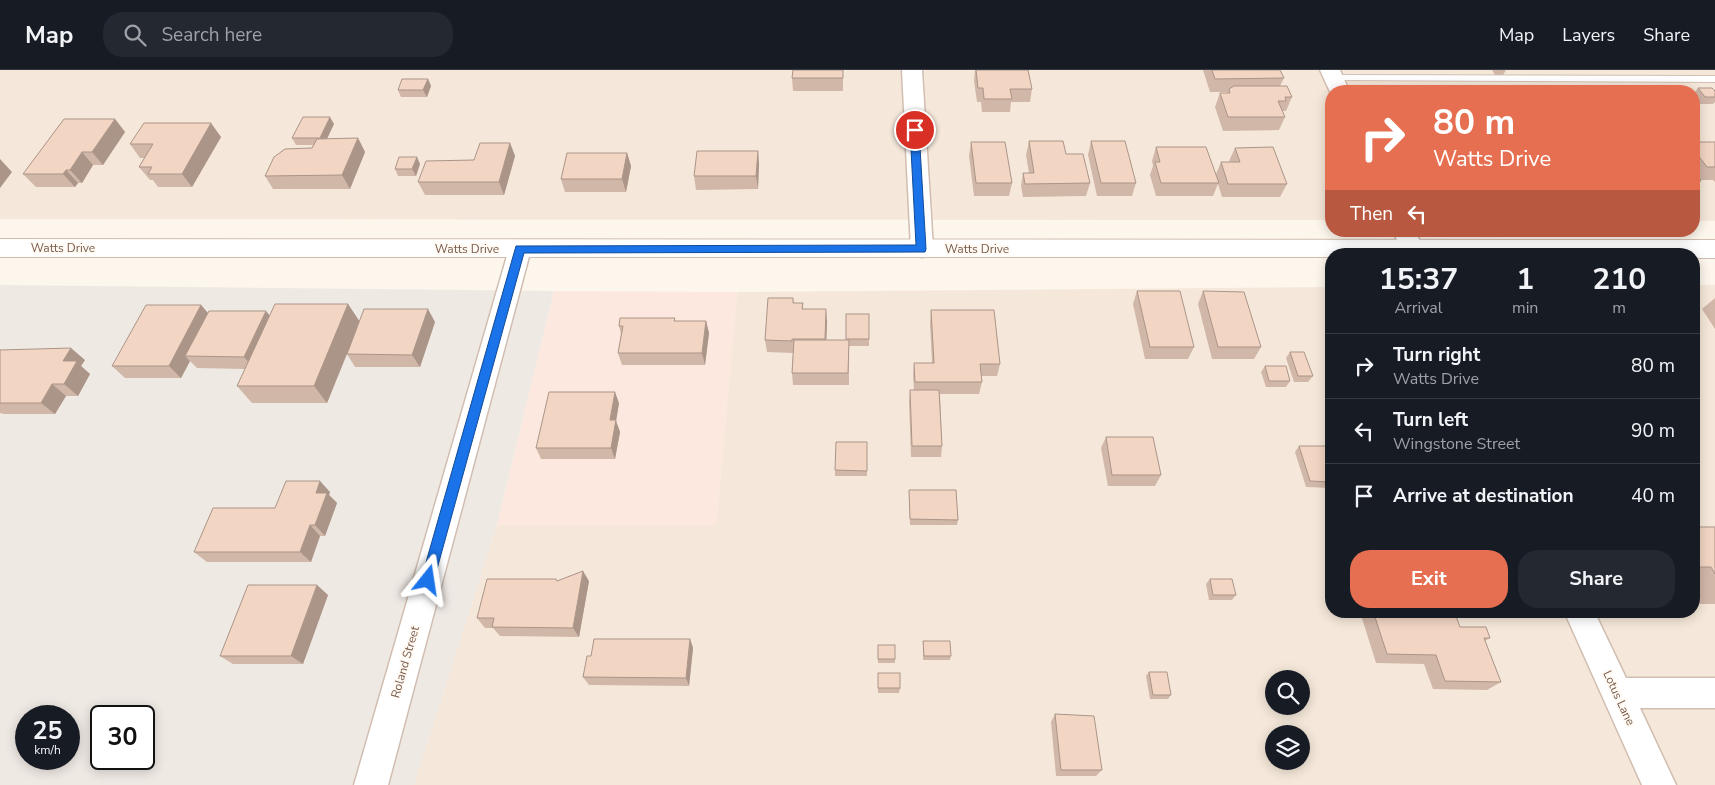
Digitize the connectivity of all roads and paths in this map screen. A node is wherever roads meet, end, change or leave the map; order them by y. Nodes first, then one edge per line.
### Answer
1 (912, 70) edge
2 (1715, 79) edge
3 (1334, 80) edge
4 (1410, 245) edge
5 (0, 248) edge
6 (1715, 248) edge
7 (520, 249) junction
8 (922, 249) junction
9 (1582, 618) edge
10 (1617, 693) junction
11 (1715, 693) edge
12 (371, 785) edge
13 (1659, 785) edge

1 - 8 street
2 - 3 lane
4 - 6 street, Watts Drive
4 - 8 street, Watts Drive
5 - 7 street, Watts Drive
7 - 8 street, Watts Drive
7 - 12 street, Roland Street
9 - 10 street, Lotus Lane
10 - 11 street
10 - 13 street, Lotus Lane

